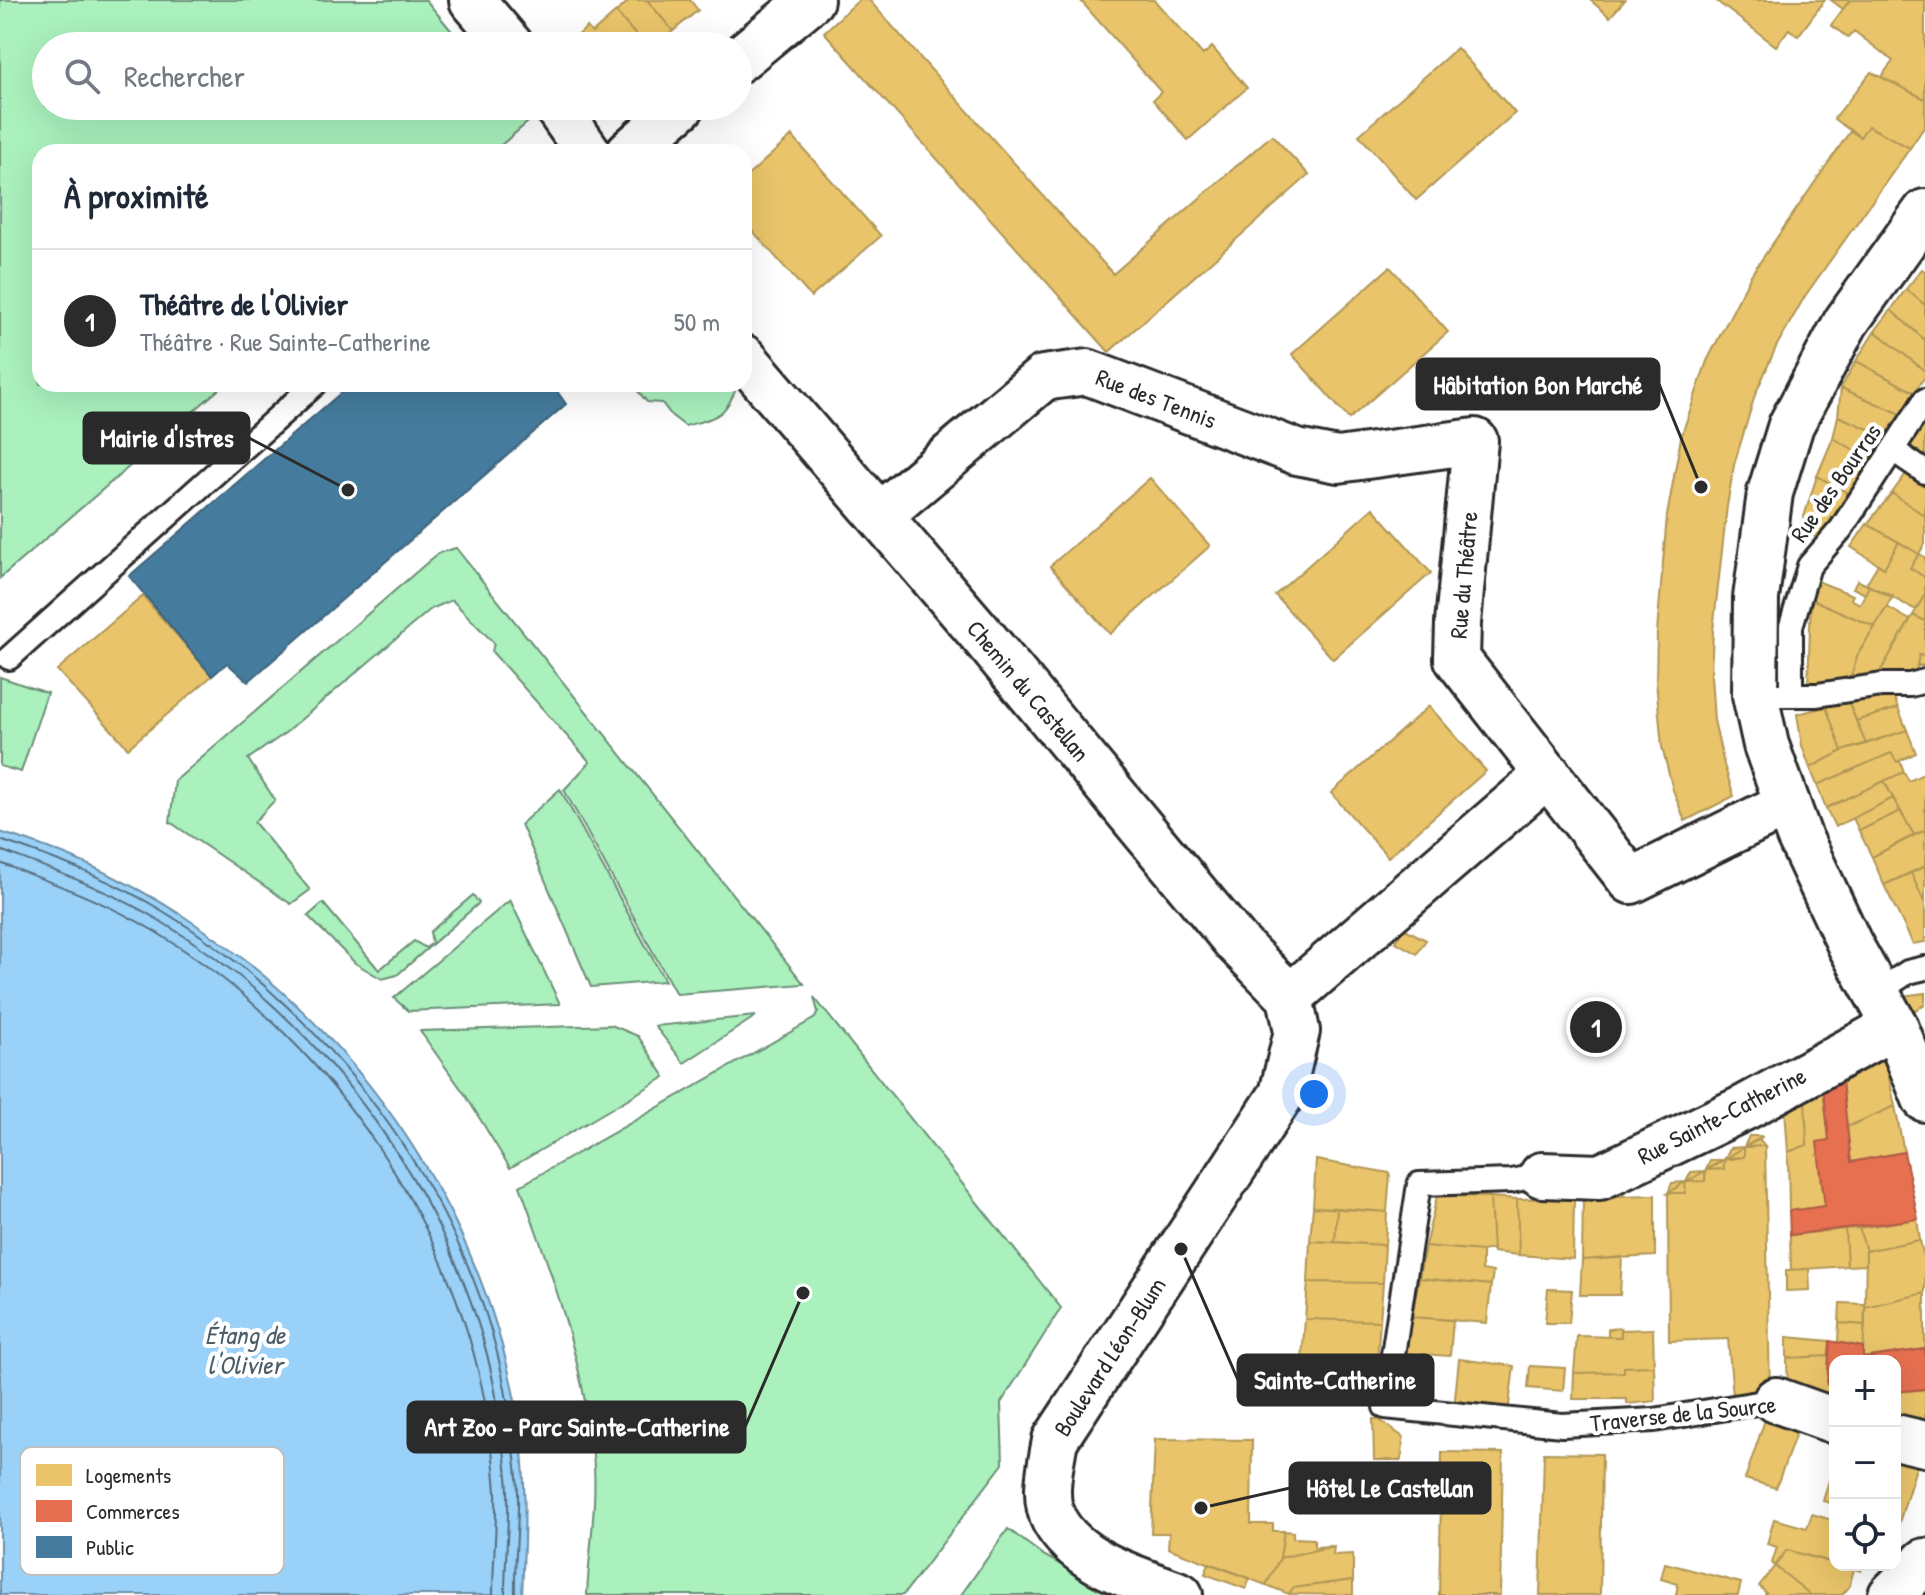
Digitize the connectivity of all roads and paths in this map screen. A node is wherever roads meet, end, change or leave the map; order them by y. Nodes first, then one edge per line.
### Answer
1 (472, 0) edge
2 (811, 0) edge
3 (499, 32) edge
4 (752, 48) edge
5 (565, 120) edge
6 (666, 120) edge
7 (580, 144) edge
8 (638, 144) edge
9 (1925, 212) edge
10 (752, 367) edge
11 (306, 392) edge
12 (1925, 400) edge
13 (1475, 441) joint
14 (1893, 450) junction
15 (1925, 472) edge
16 (880, 515) junction
17 (9, 658) dead end
18 (1925, 681) edge
19 (1773, 695) junction
20 (1548, 774) junction
21 (1787, 804) junction
22 (1925, 968) edge
23 (1885, 1009) junction
24 (1293, 1014) junction
25 (1924, 1091) edge
26 (1542, 1175) joint
27 (1776, 1400) joint
28 (1829, 1419) edge
29 (1901, 1438) edge
30 (1925, 1444) edge
31 (1925, 1561) edge
32 (1180, 1595) edge
33 (1891, 1595) edge

1 - 3 street
2 - 4 street
5 - 7 street
6 - 8 street
9 - 19 street
10 - 16 street, Chemin du Castellan
11 - 17 lane
12 - 14 lane, Rue des Bourras
13 - 16 street, Rue des Tennis
13 - 20 street, Rue du Théâtre
14 - 15 lane
14 - 19 lane, Rue des Bourras
16 - 24 street, Chemin du Castellan
18 - 19 lane
19 - 21 street
20 - 21 street, Rue du Théâtre
20 - 24 street
21 - 23 street
22 - 23 lane
23 - 25 street
23 - 26 street, Rue Sainte-Catherine
24 - 32 street, Boulevard Léon-Blum
26 - 27 lane, Traverse de la Source
27 - 28 street, Traverse de la Source
29 - 30 street
31 - 33 street

